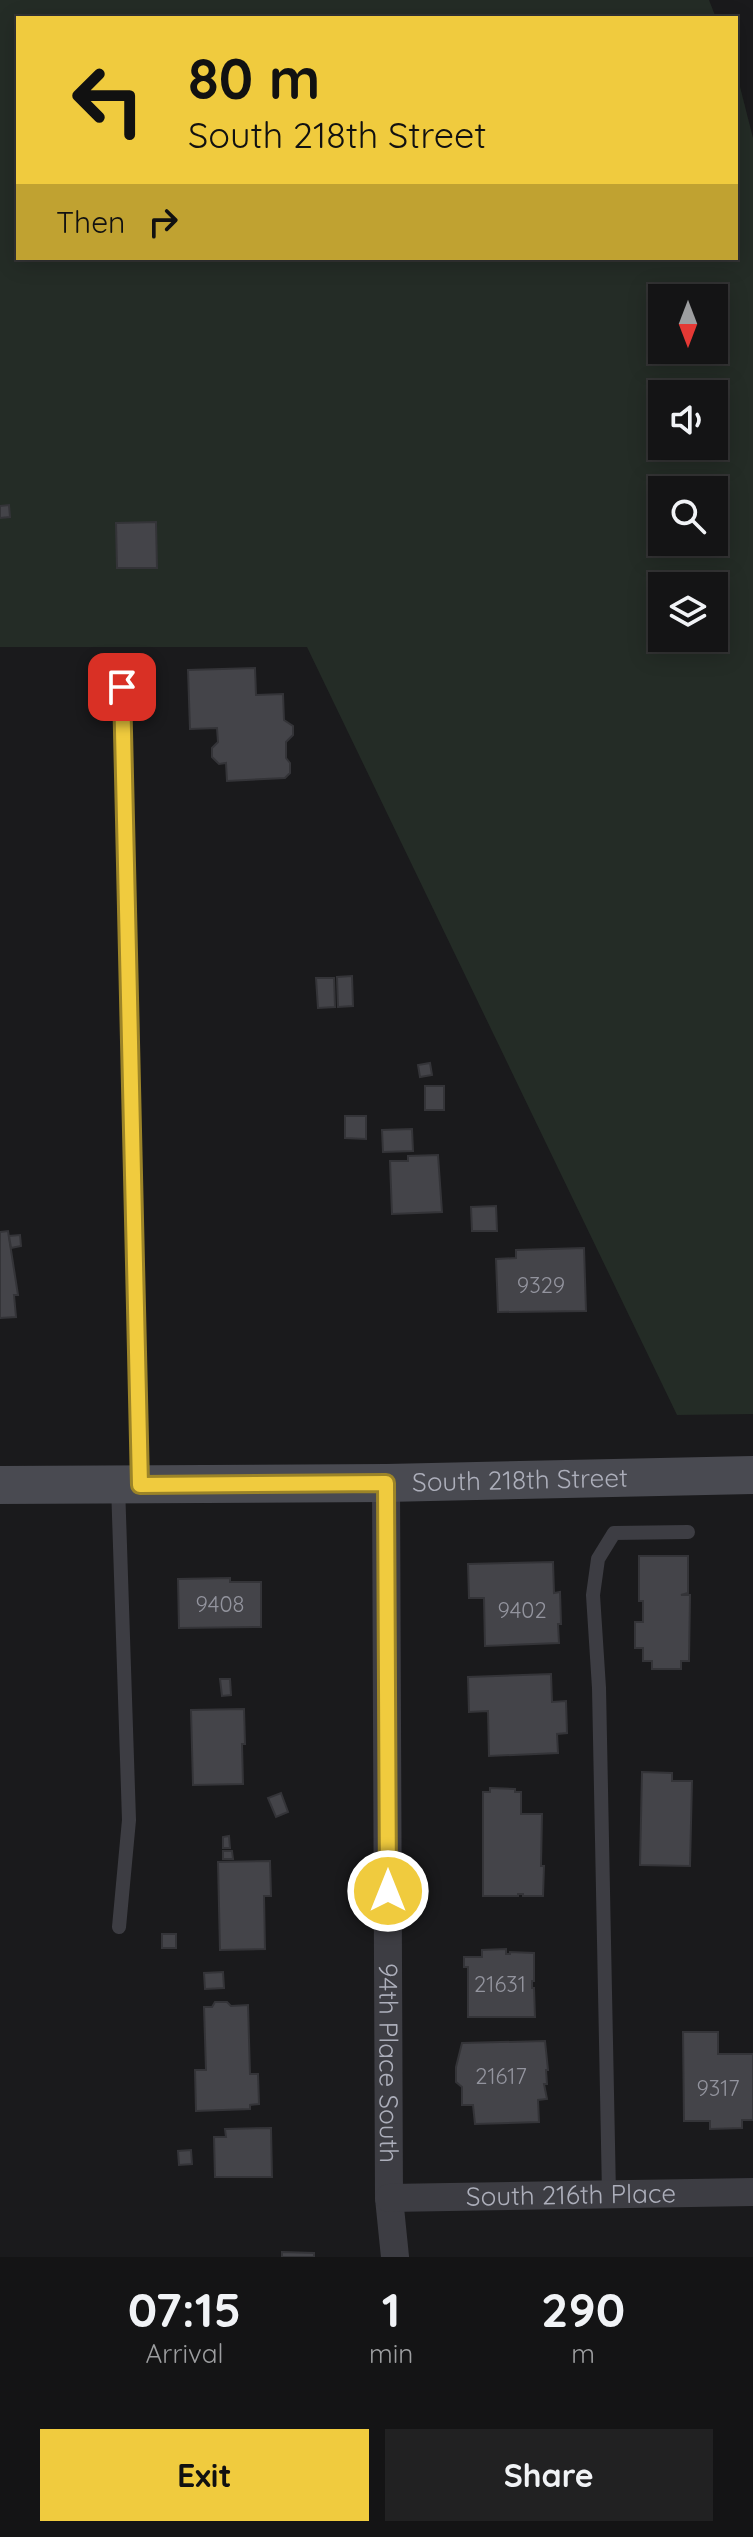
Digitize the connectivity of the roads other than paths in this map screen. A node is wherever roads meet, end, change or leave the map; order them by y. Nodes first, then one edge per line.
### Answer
1 (122, 687) dead end
2 (753, 1475) edge
3 (386, 1483) junction
4 (0, 1485) edge
5 (129, 1485) junction
6 (688, 1532) dead end
7 (119, 1927) dead end
8 (753, 2192) edge
9 (609, 2194) junction
10 (389, 2198) junction
11 (395, 2257) edge

1 - 5 lane
2 - 3 street, South 218th Street
3 - 5 street, South 218th Street
3 - 10 street, 94th Place South
4 - 5 street, South 218th Street
5 - 7 lane
6 - 9 lane
8 - 9 street, South 216th Place
9 - 10 street, South 216th Place
10 - 11 street, 94th Place South

